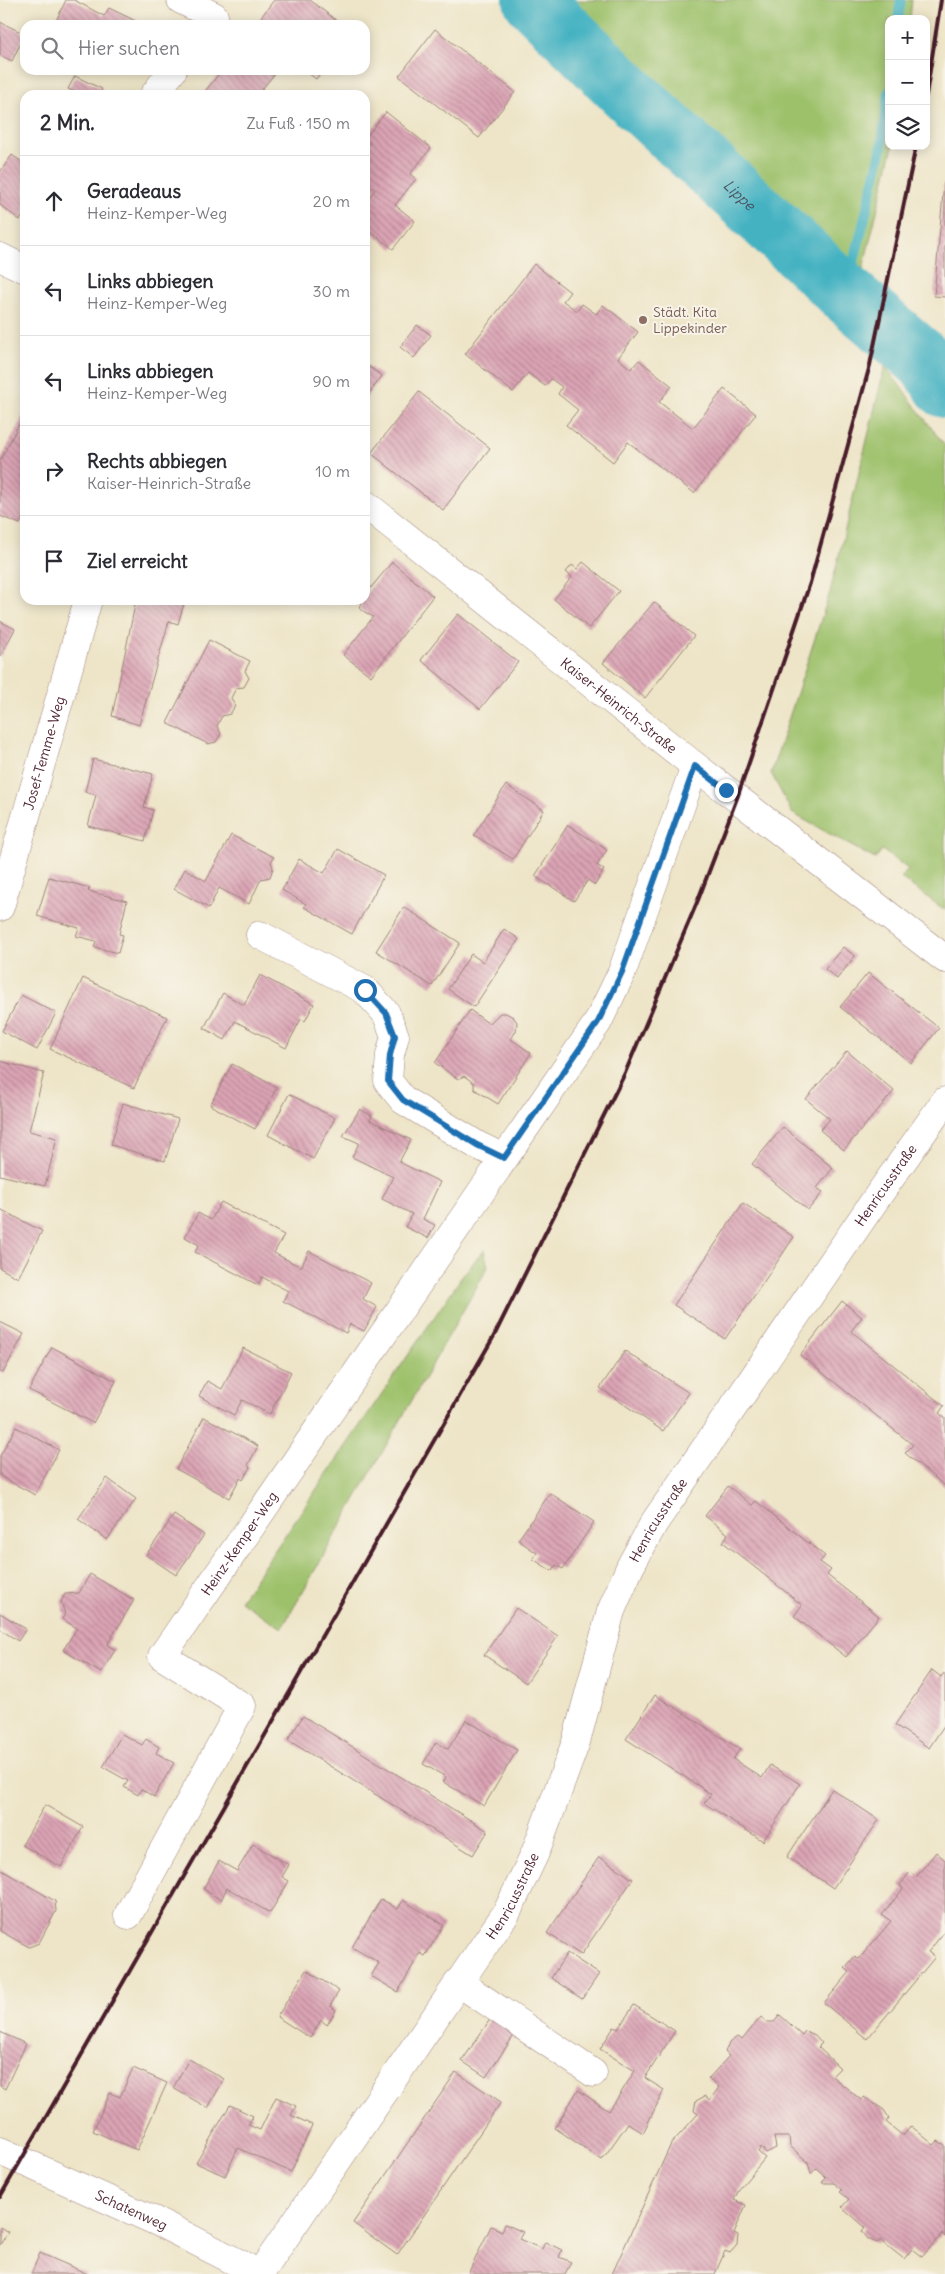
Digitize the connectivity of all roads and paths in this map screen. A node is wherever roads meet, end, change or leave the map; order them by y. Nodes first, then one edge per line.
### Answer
1 (181, 0) edge
2 (215, 14) edge
3 (169, 75) edge
4 (158, 90) edge
5 (370, 508) edge
6 (87, 605) edge
7 (695, 766) junction
8 (0, 907) edge
9 (260, 935) dead end
10 (945, 959) edge
11 (945, 1101) edge
12 (504, 1158) junction
13 (128, 1915) dead end
14 (458, 1982) junction
15 (593, 2073) dead end
16 (0, 2151) edge
17 (260, 2274) edge

1 - 2 street
3 - 4 street
5 - 7 street, Kaiser-Heinrich-Straße
6 - 8 street, Josef-Temme-Weg
7 - 10 street, Kaiser-Heinrich-Straße
7 - 12 street, Heinz-Kemper-Weg
9 - 12 street
11 - 14 street, Henricusstraße
12 - 13 street, Heinz-Kemper-Weg
14 - 15 street
14 - 17 street, Henricusstraße
16 - 17 street, Schatenweg

